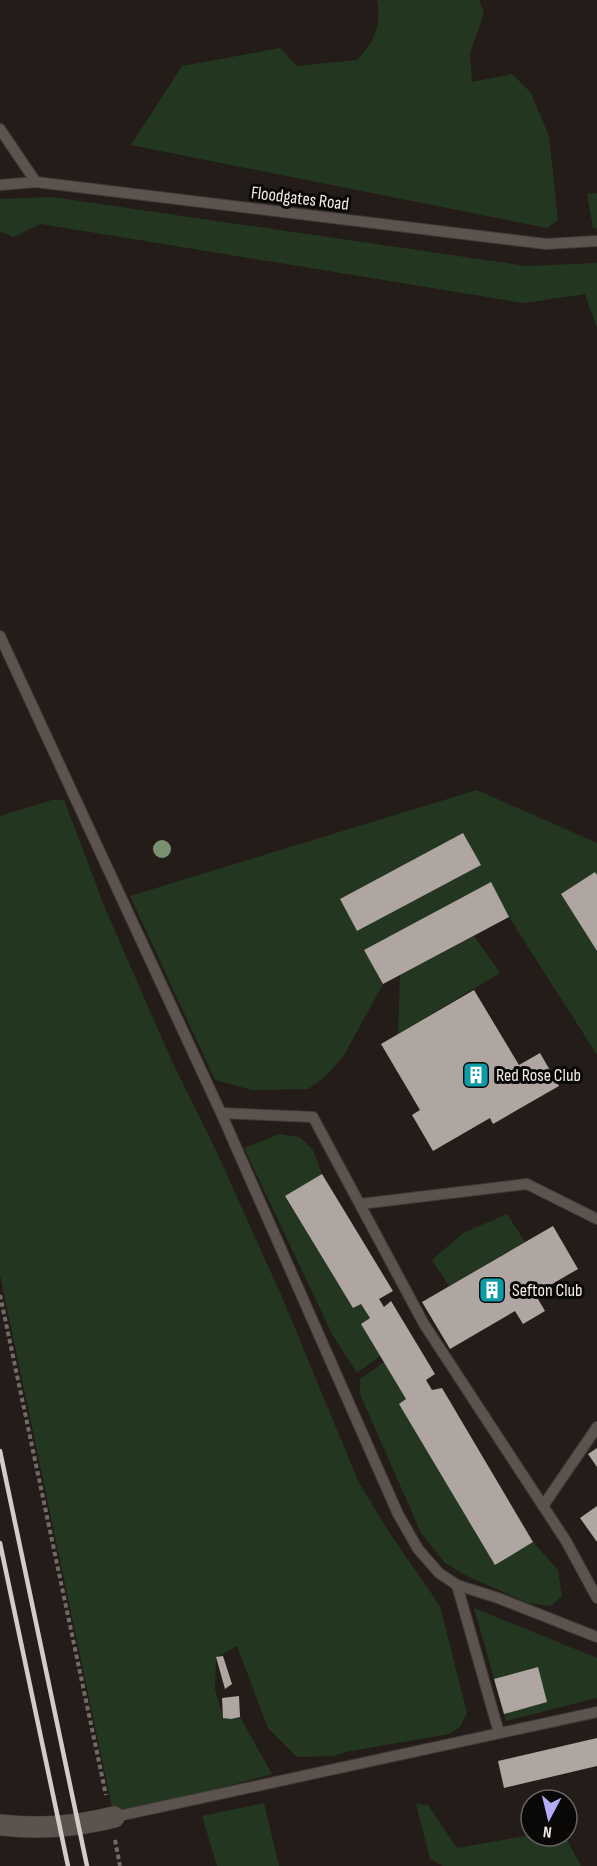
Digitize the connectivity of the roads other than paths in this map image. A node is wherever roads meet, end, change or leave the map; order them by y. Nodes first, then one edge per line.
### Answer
1 (0, 129) edge
2 (36, 182) junction
3 (0, 185) edge
4 (597, 241) edge
5 (0, 636) edge
6 (221, 1113) junction
7 (360, 1204) junction
8 (597, 1219) edge
9 (597, 1427) edge
10 (543, 1506) junction
11 (457, 1585) junction
12 (597, 1598) edge
13 (597, 1637) edge
14 (597, 1712) edge
15 (499, 1733) junction
16 (112, 1818) joint
17 (0, 1825) edge

1 - 2 lane
2 - 3 lane, Floodgates Road
2 - 4 lane, Floodgates Road
5 - 6 lane
6 - 7 lane
6 - 11 lane
7 - 8 lane
7 - 10 lane
9 - 10 lane
10 - 12 lane
11 - 13 lane
11 - 15 lane
14 - 15 lane
15 - 16 lane
16 - 17 street

